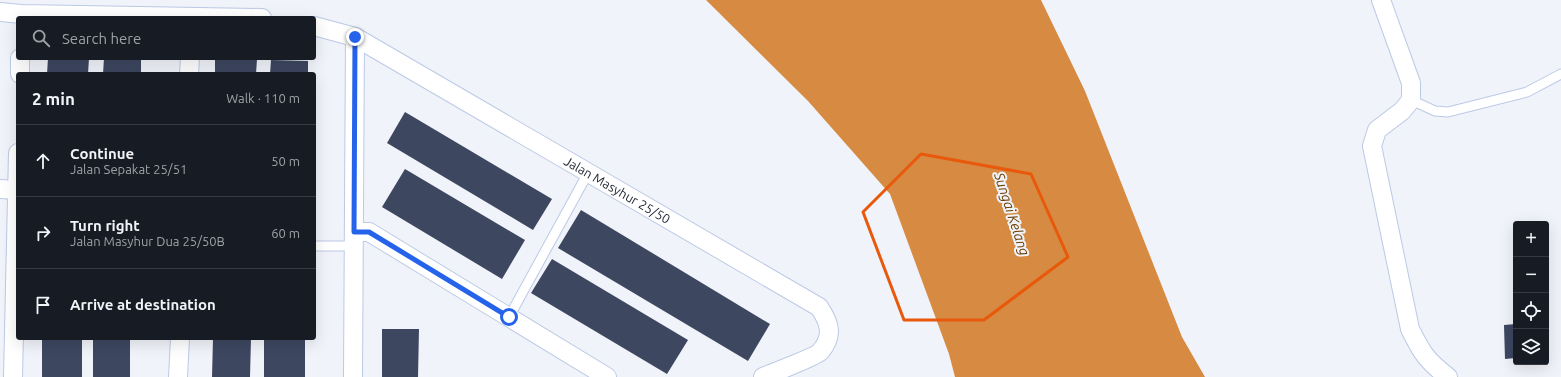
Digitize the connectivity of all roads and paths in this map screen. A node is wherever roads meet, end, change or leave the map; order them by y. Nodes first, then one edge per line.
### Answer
1 (1381, 0) edge
2 (0, 12) edge
3 (21, 16) edge
4 (316, 27) edge
5 (355, 37) junction
6 (20, 60) edge
7 (190, 60) edge
8 (20, 72) edge
9 (189, 72) edge
10 (1561, 74) edge
11 (1411, 100) junction
12 (16, 160) edge
13 (588, 173) junction
14 (9, 190) edge
15 (16, 214) edge
16 (16, 231) edge
17 (354, 239) junction
18 (316, 246) edge
19 (509, 317) junction
20 (180, 340) edge
21 (7, 357) edge
22 (14, 377) edge
23 (178, 377) edge
24 (353, 377) edge
25 (607, 377) edge
26 (763, 377) edge
27 (1448, 377) edge

1 - 11 street
2 - 3 street
4 - 5 street, Jalan Masyhur 25/50
5 - 13 street, Jalan Masyhur 25/50
5 - 17 street
6 - 8 street
7 - 9 street
10 - 11 lane
11 - 27 street
12 - 14 street
13 - 19 lane
13 - 26 street, Jalan Masyhur 25/50
14 - 15 street
16 - 21 street
17 - 18 lane
17 - 19 street
17 - 24 street
19 - 25 street
20 - 23 street
21 - 22 street

